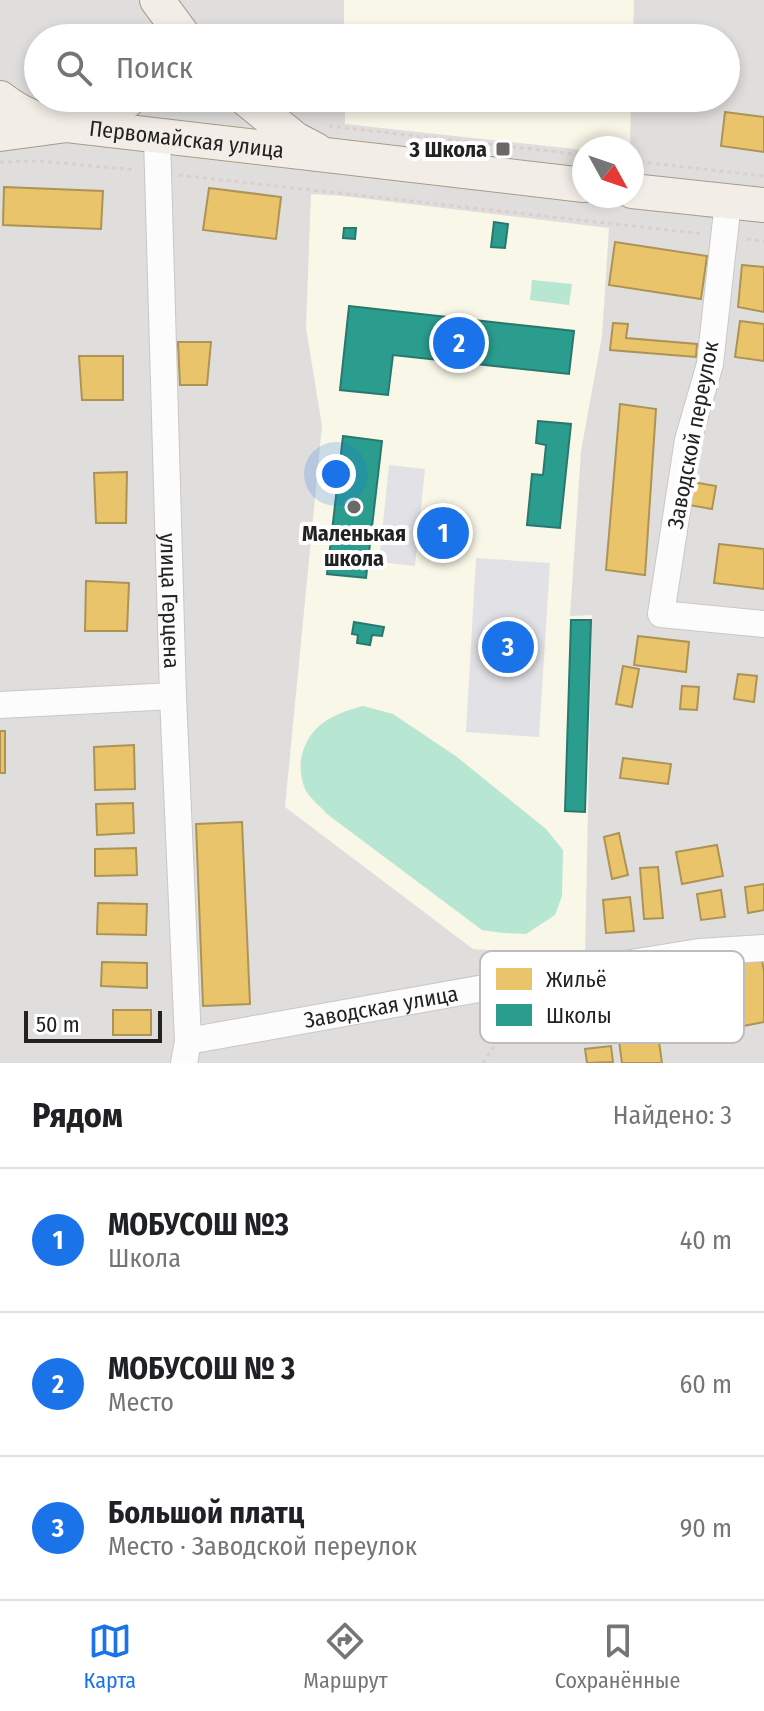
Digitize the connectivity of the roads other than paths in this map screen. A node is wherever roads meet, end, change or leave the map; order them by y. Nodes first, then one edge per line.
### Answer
1 (155, 0) edge
2 (158, 24) edge
3 (174, 24) edge
4 (0, 98) edge
5 (111, 112) edge
6 (262, 112) edge
7 (67, 125) junction
8 (0, 134) edge
9 (157, 137) junction
10 (322, 140) junction
11 (572, 183) edge
12 (644, 192) edge
13 (728, 202) junction
14 (764, 205) edge
15 (764, 624) edge
16 (173, 696) junction
17 (0, 705) edge
18 (764, 948) edge
19 (715, 951) edge
20 (480, 990) edge
21 (186, 1052) edge

1 - 2 main road
1 - 3 main road
4 - 7 main road
5 - 7 main road
6 - 10 main road, Первомайская улица
7 - 8 main road, Первомайская улица
7 - 9 main road, Первомайская улица
9 - 10 main road, Первомайская улица
9 - 16 street, улица Герцена
10 - 11 main road, Первомайская улица
12 - 13 main road
13 - 14 main road
13 - 15 street, Заводской переулок
16 - 17 street
16 - 21 street, улица Герцена
18 - 19 street, Заводская улица
20 - 21 street, Заводская улица

